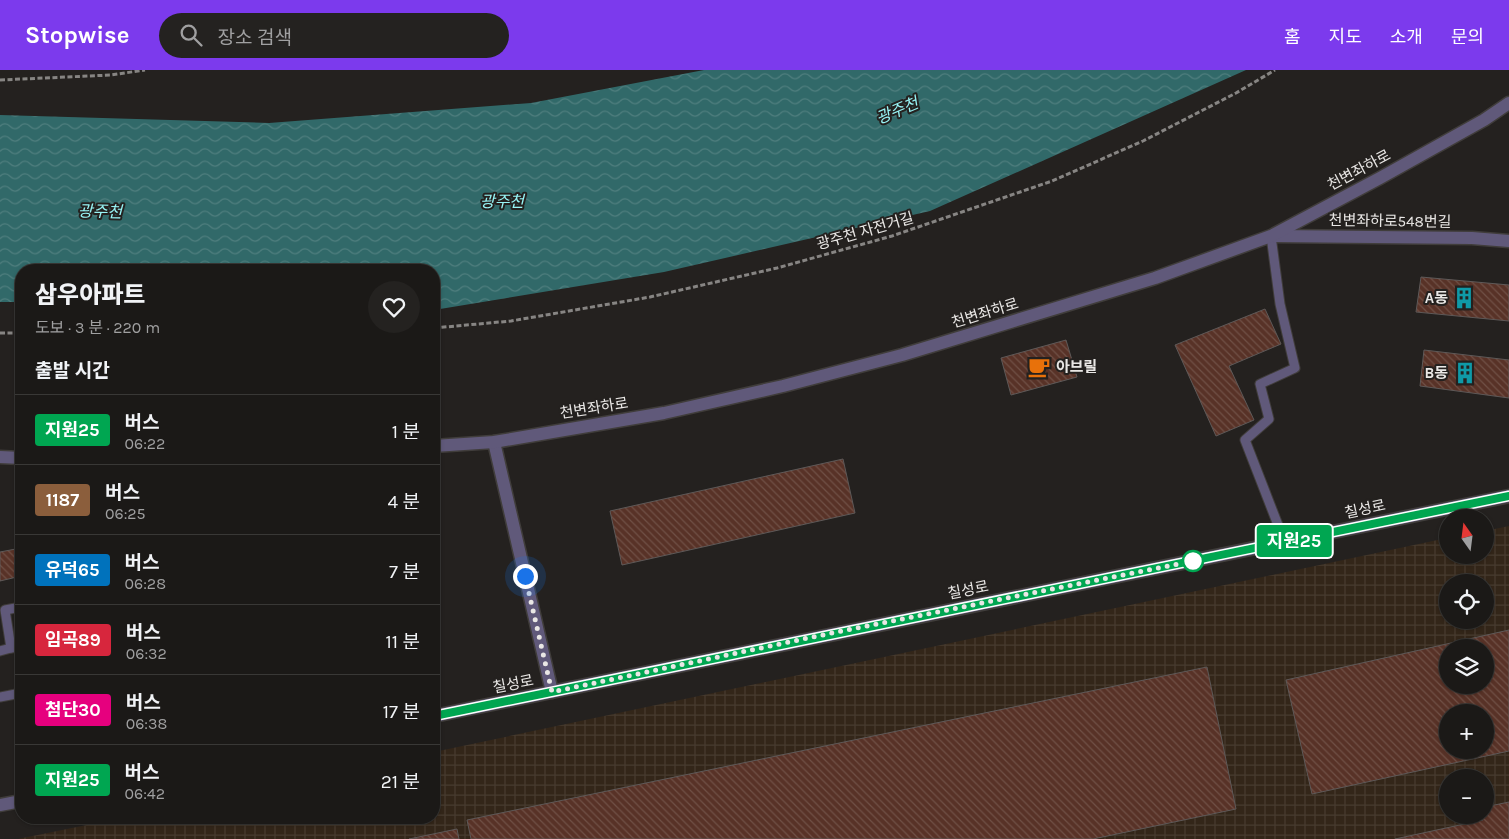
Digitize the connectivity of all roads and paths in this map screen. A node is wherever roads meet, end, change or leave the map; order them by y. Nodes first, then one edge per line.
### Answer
1 (145, 70) edge
2 (1275, 70) edge
3 (0, 80) edge
4 (1509, 103) edge
5 (1271, 236) junction
6 (1509, 241) edge
7 (440, 327) edge
8 (0, 333) edge
9 (15, 333) edge
10 (494, 442) junction
11 (440, 446) edge
12 (0, 458) edge
13 (15, 458) edge
14 (1509, 496) edge
15 (1285, 543) junction
16 (15, 608) edge
17 (11, 648) junction
18 (15, 648) edge
19 (0, 651) edge
20 (552, 692) junction
21 (15, 694) edge
22 (0, 697) edge
23 (440, 715) edge
24 (15, 802) edge
25 (0, 805) edge

1 - 3 path
2 - 7 path, 광주천 자전거길
4 - 5 street, 천변좌하로
5 - 6 street, 천변좌하로548번길
5 - 10 street, 천변좌하로
5 - 15 lane
8 - 9 path
10 - 11 street, 천변좌하로
10 - 20 street
12 - 13 street
14 - 15 street, 칠성로
15 - 20 street, 칠성로
16 - 17 lane
17 - 18 lane
17 - 19 lane
20 - 23 street, 칠성로
21 - 22 lane
24 - 25 street

